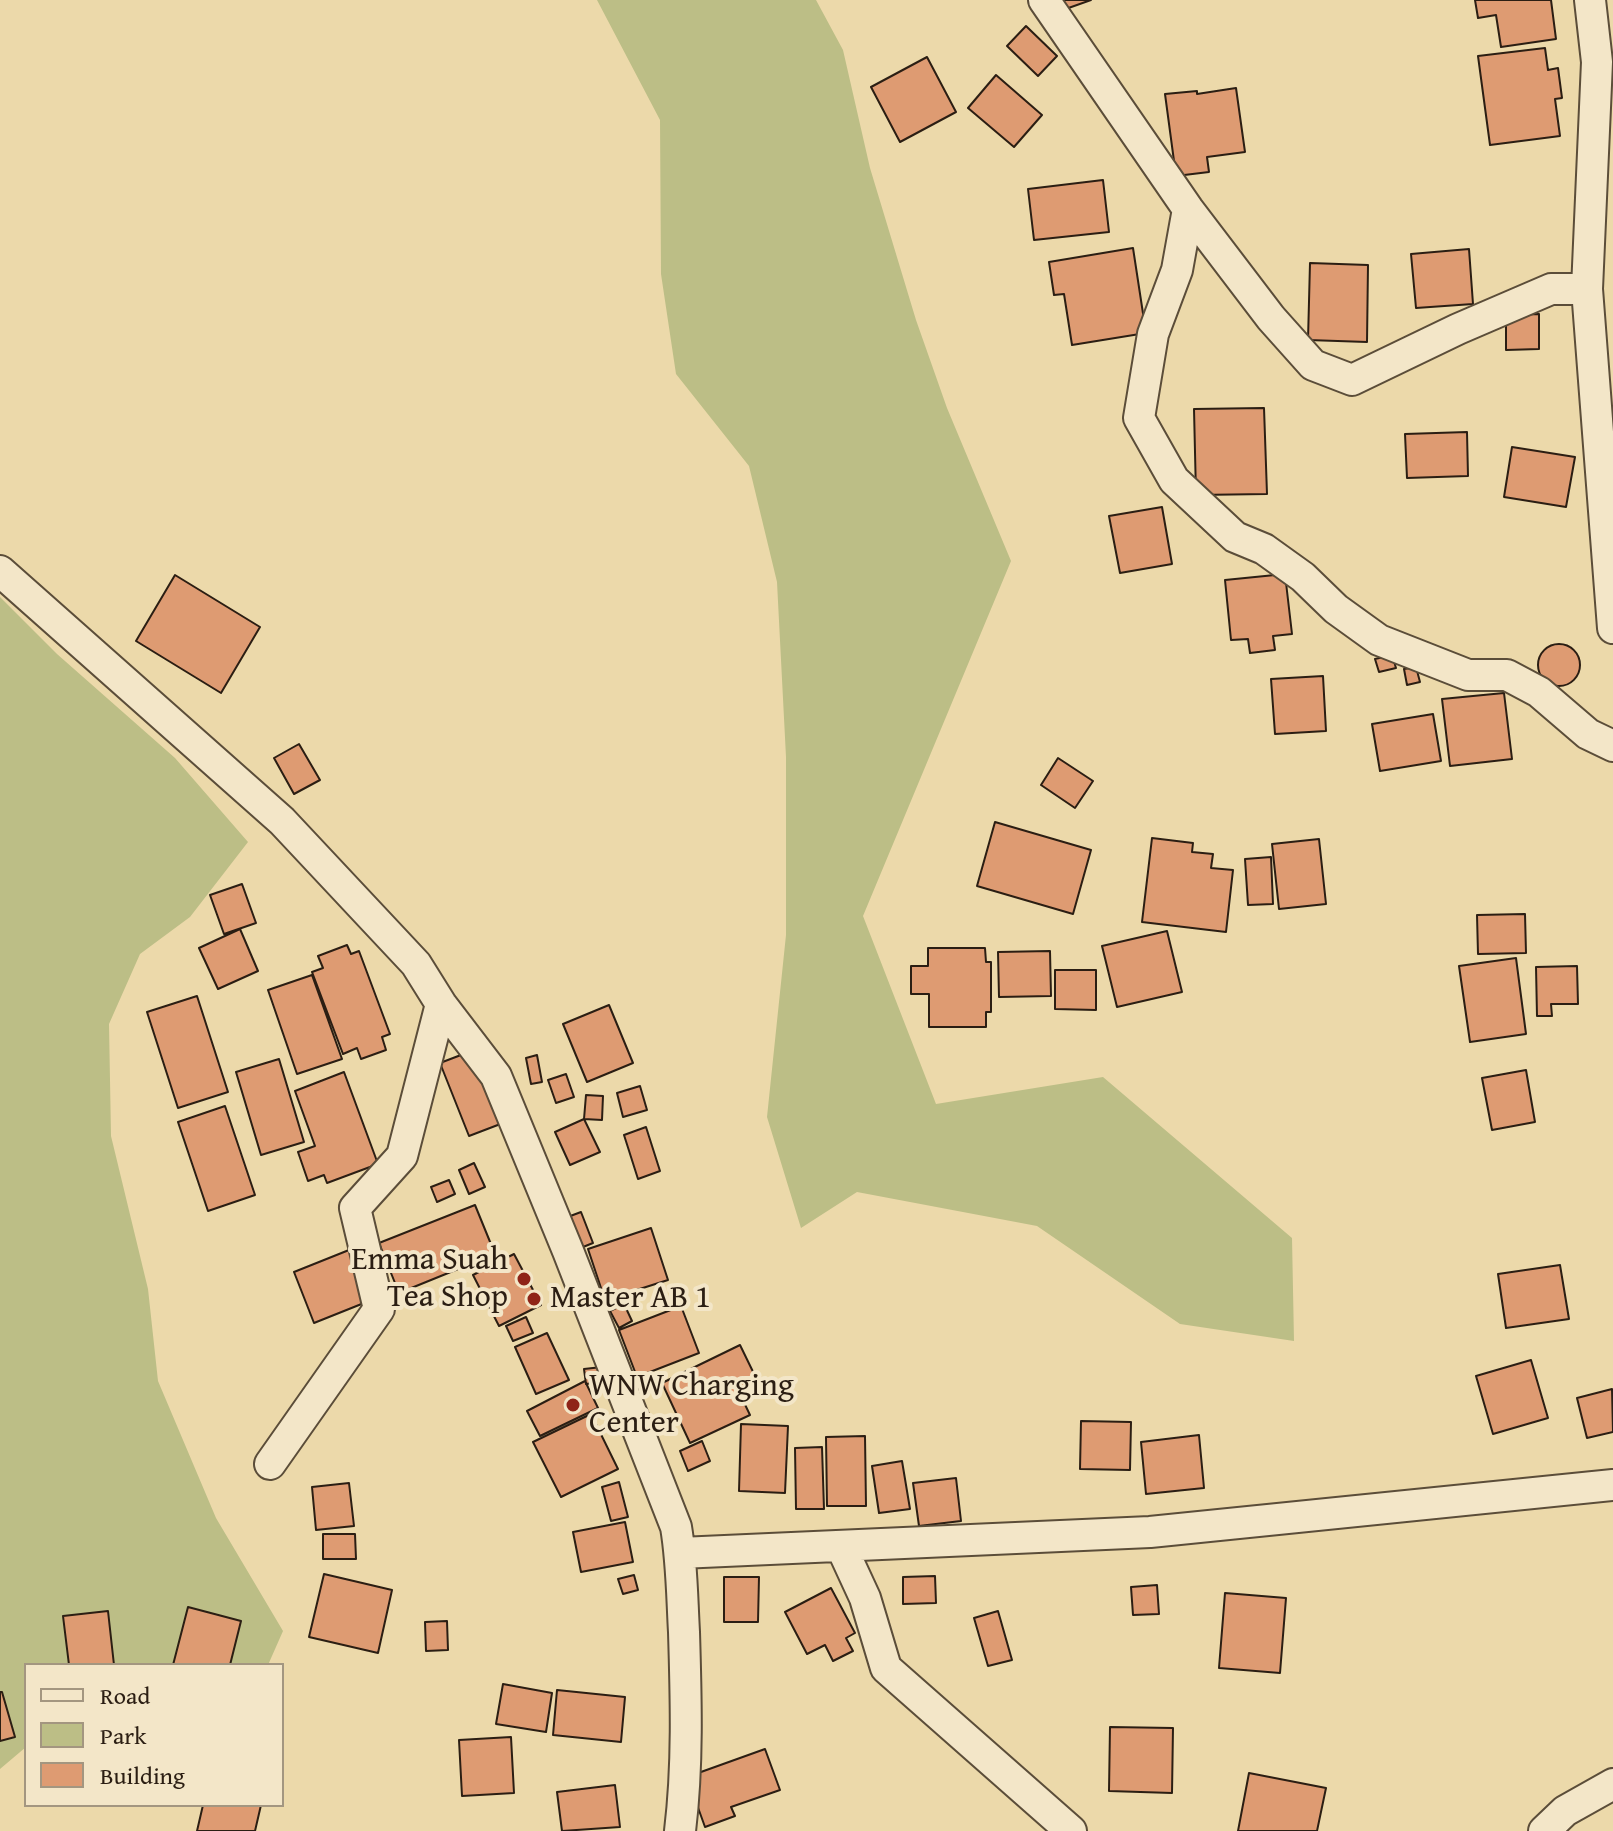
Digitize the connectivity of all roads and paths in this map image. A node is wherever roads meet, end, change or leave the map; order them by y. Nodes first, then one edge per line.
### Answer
1 (1044, 0) edge
2 (1590, 0) edge
3 (1605, 60) edge
4 (1188, 209) junction
5 (1587, 289) junction
6 (0, 571) edge
7 (1613, 628) edge
8 (1613, 746) edge
9 (441, 1004) junction
10 (270, 1464) dead end
11 (1613, 1485) edge
12 (841, 1546) junction
13 (680, 1553) junction
14 (1613, 1784) edge
15 (680, 1831) edge
16 (1071, 1831) edge
17 (1544, 1831) edge

1 - 4 street
2 - 3 street
3 - 5 street
4 - 5 street
4 - 8 street
5 - 7 street
6 - 9 street
9 - 10 street
9 - 13 street
11 - 12 street
12 - 13 street
12 - 16 street
13 - 15 street
14 - 17 street

